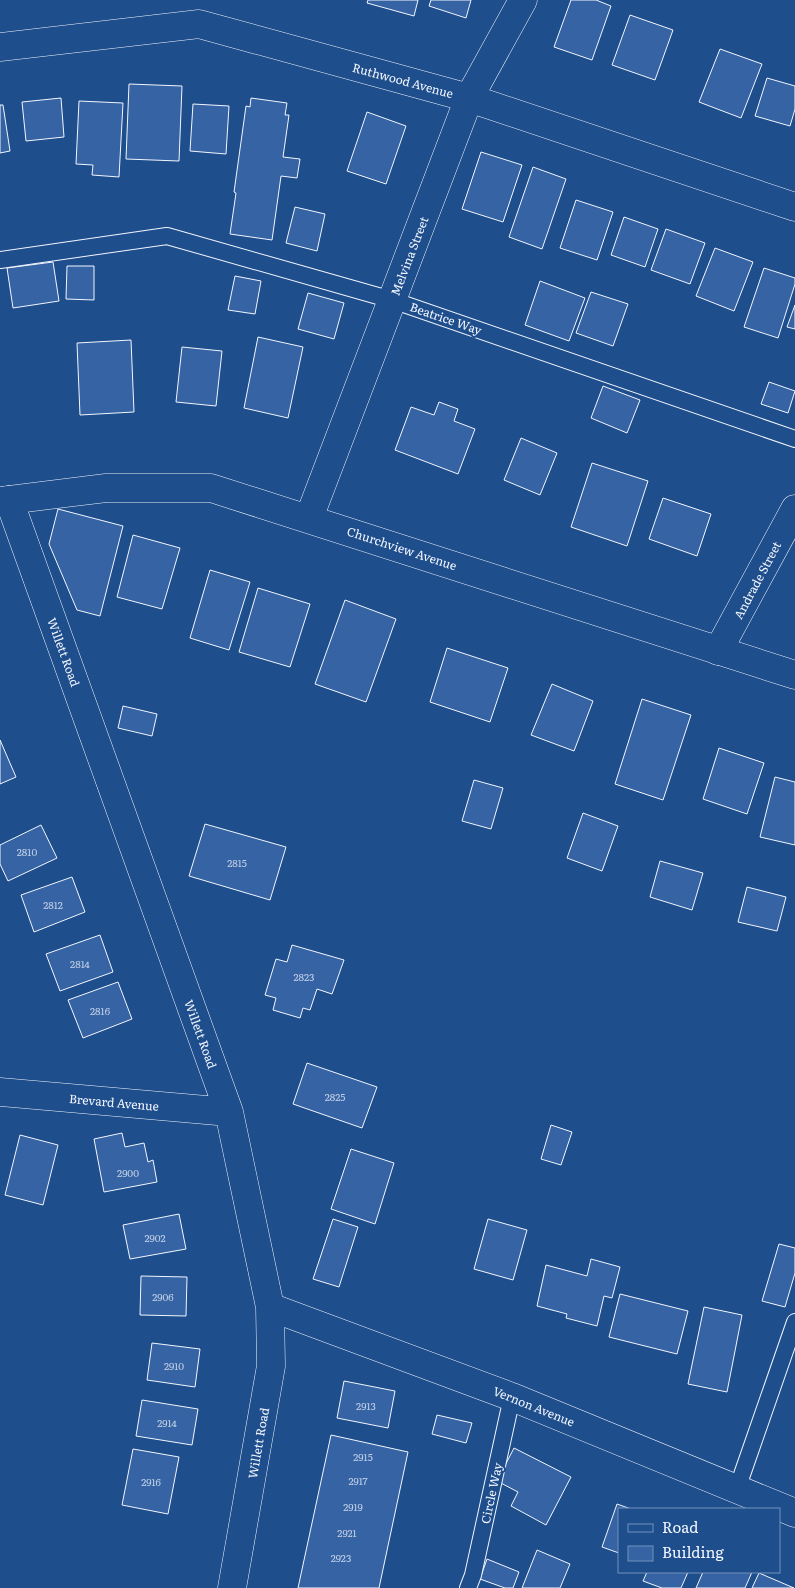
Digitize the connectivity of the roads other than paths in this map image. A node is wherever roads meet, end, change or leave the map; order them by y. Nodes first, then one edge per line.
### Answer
1 (524, 0) edge
2 (0, 47) edge
3 (469, 98) junction
4 (795, 207) edge
5 (0, 260) edge
6 (392, 300) junction
7 (795, 439) edge
8 (5, 501) edge
9 (795, 509) edge
10 (309, 518) junction
11 (718, 650) junction
12 (795, 675) edge
13 (0, 1092) edge
14 (229, 1112) junction
15 (270, 1307) junction
16 (795, 1322) edge
17 (512, 1397) junction
18 (737, 1489) junction
19 (795, 1513) edge
20 (232, 1588) edge
21 (468, 1588) edge

1 - 3 street, Melvina Street
2 - 3 street, Ruthwood Avenue
3 - 4 street, Ruthwood Avenue
3 - 6 street, Melvina Street
5 - 6 lane, Beatrice Way
6 - 7 lane, Beatrice Way
6 - 10 street, Melvina Street
8 - 10 street, Churchview Avenue
8 - 14 street, Willett Road
9 - 11 street, Andrade Street
10 - 11 street, Churchview Avenue
11 - 12 street, Churchview Avenue
13 - 14 street, Brevard Avenue
14 - 15 street, Willett Road
15 - 17 street, Vernon Avenue
15 - 20 street, Willett Road
16 - 18 lane
17 - 18 street, Vernon Avenue
17 - 21 lane, Circle Way
18 - 19 street, Vernon Avenue

